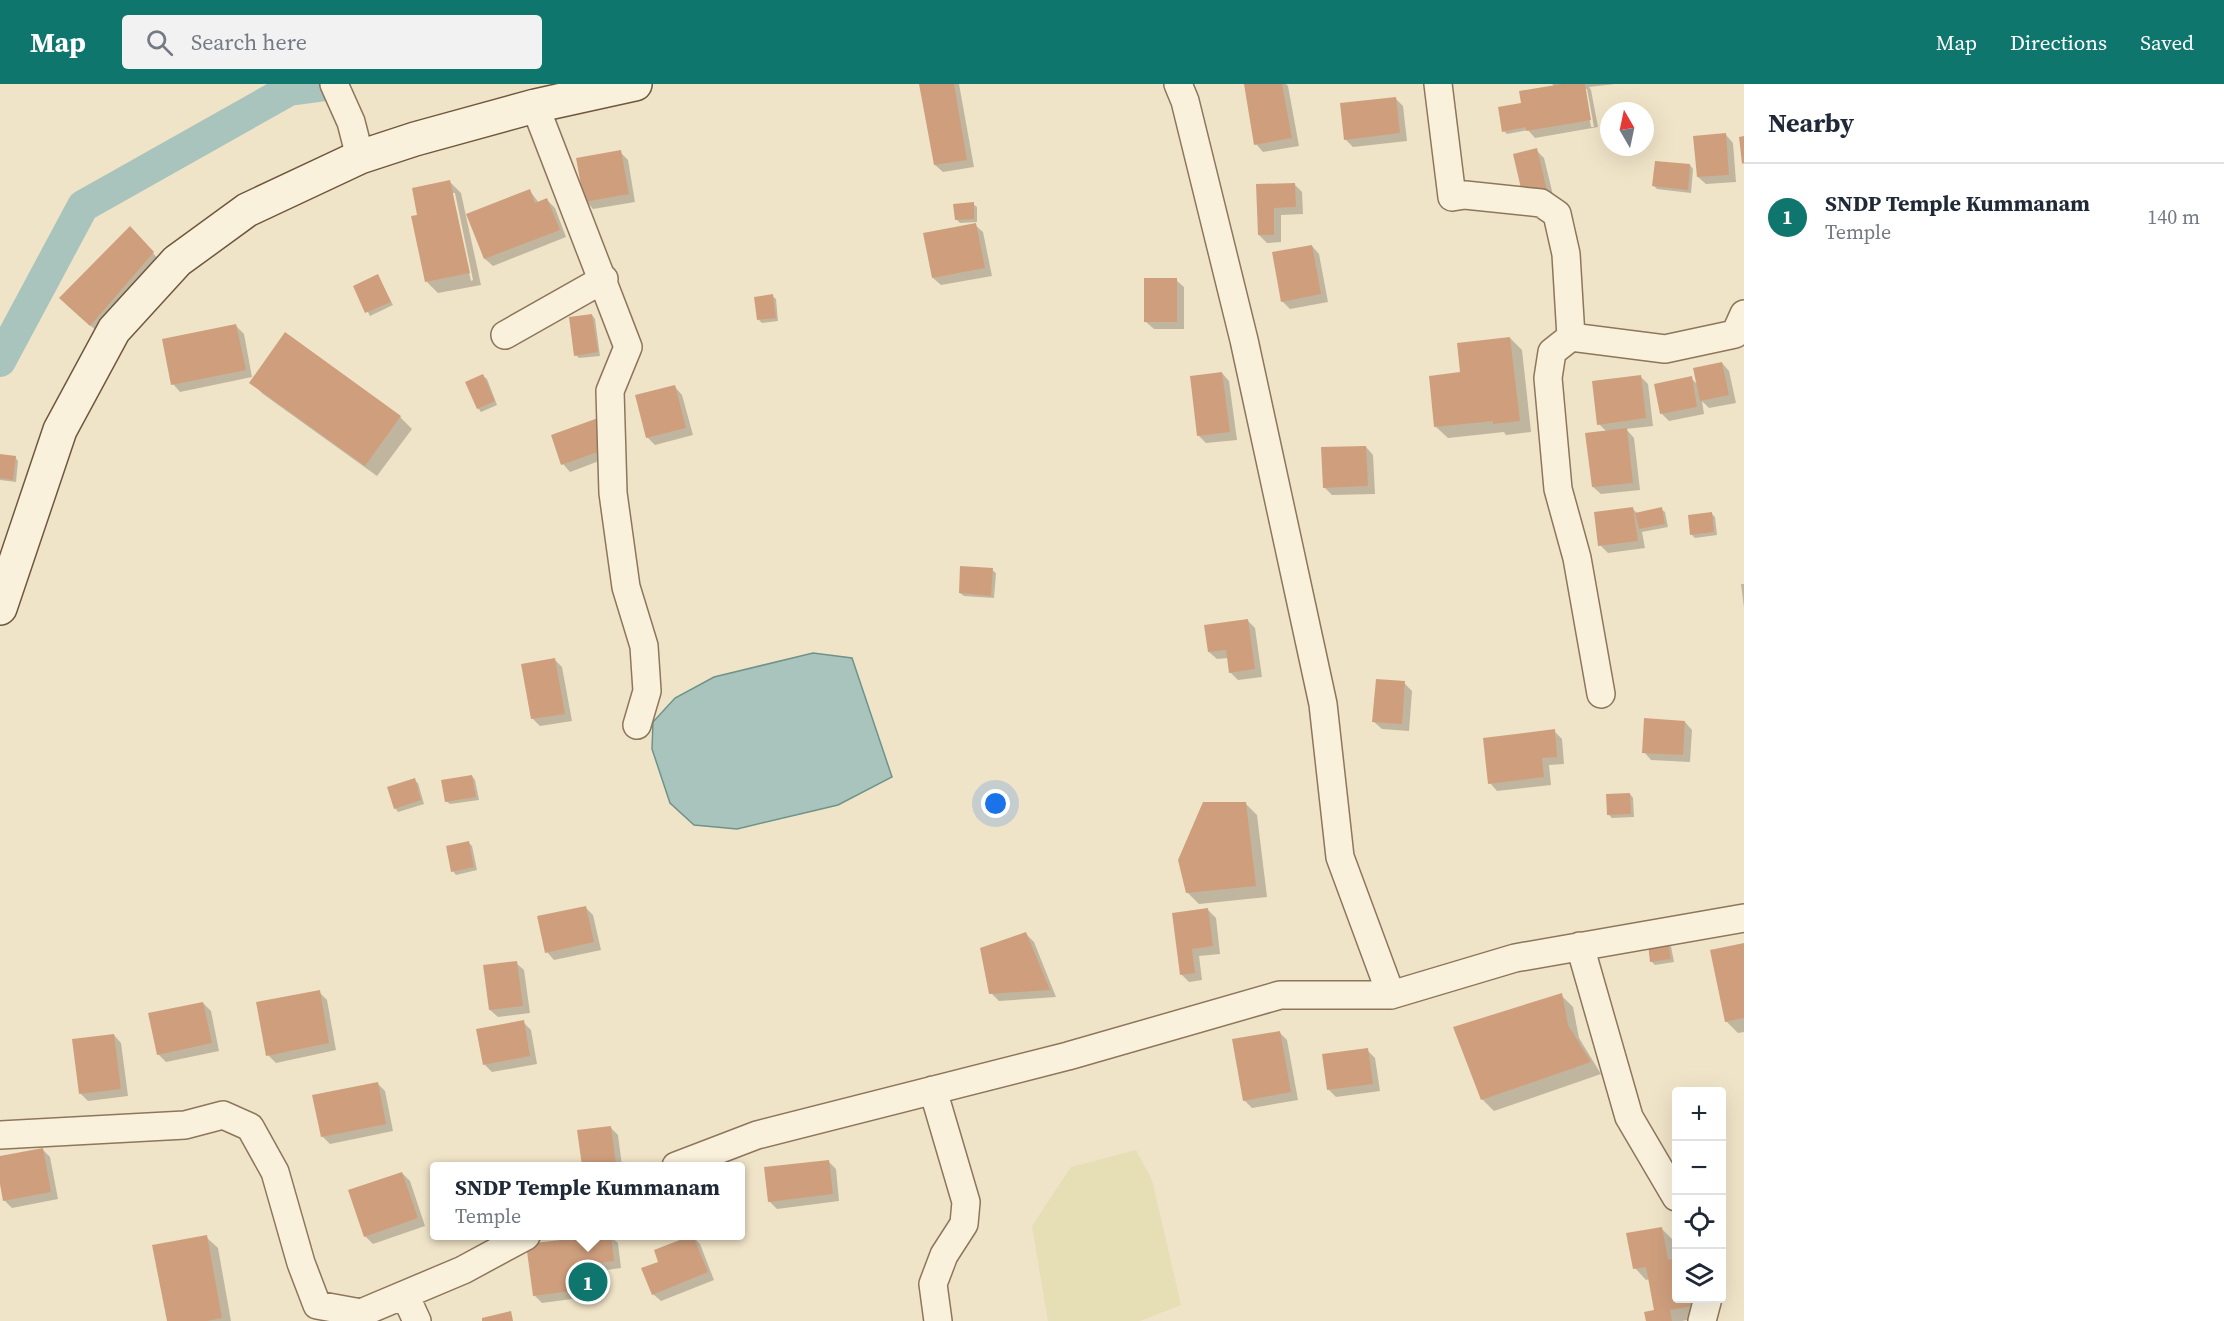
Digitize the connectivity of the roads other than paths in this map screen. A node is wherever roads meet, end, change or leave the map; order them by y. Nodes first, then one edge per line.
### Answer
1 (334, 84) edge
2 (635, 84) edge
3 (1178, 84) edge
4 (1438, 84) edge
5 (535, 106) junction
6 (360, 157) junction
7 (604, 279) junction
8 (1744, 314) edge
9 (505, 335) dead end
10 (1571, 337) junction
11 (0, 608) edge
12 (1601, 694) dead end
13 (637, 725) dead end
14 (1744, 918) edge
15 (1580, 946) junction
16 (1391, 996) junction
17 (933, 1090) junction
18 (0, 1136) edge
19 (689, 1162) edge
20 (1676, 1195) edge
21 (519, 1240) edge
22 (405, 1295) junction
23 (1707, 1303) edge
24 (417, 1321) edge
25 (938, 1321) edge
26 (1702, 1321) edge

1 - 6 street
2 - 5 main road
3 - 16 street
4 - 10 street
5 - 6 main road
5 - 7 street
6 - 11 main road
7 - 9 street
7 - 13 street
8 - 10 street
10 - 12 street
14 - 15 street
15 - 16 street
15 - 20 street
16 - 17 street
17 - 19 street
17 - 25 street
18 - 22 street
21 - 22 street
22 - 24 street
23 - 26 street

